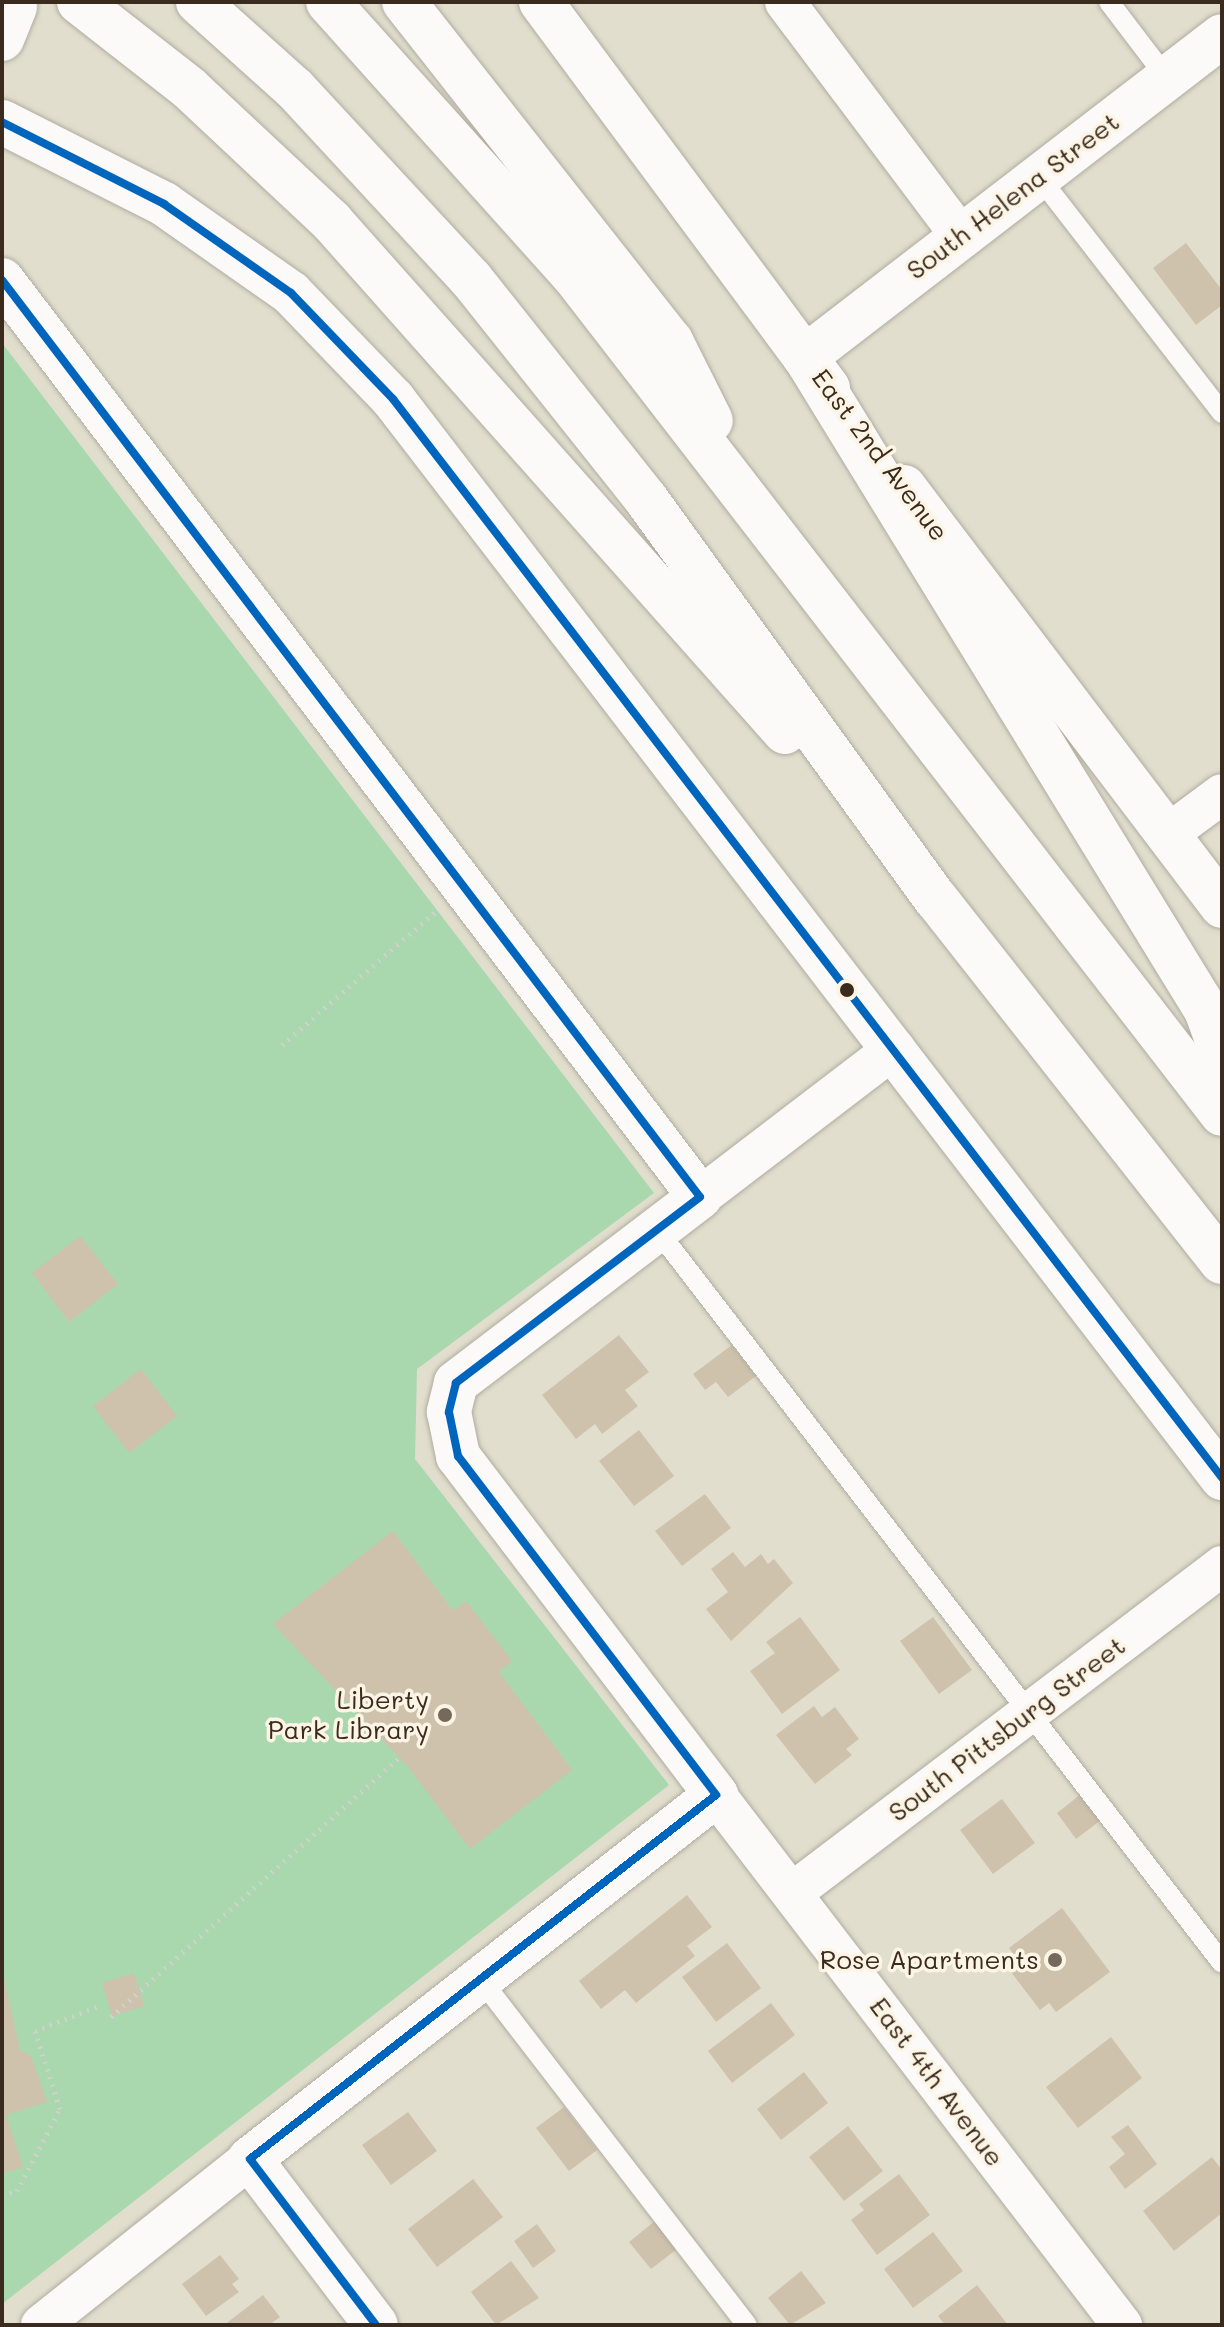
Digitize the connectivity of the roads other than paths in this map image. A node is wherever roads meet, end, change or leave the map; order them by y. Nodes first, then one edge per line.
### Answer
1 (79, 2) edge
2 (198, 2) edge
3 (328, 2) edge
4 (404, 2) edge
5 (541, 2) edge
6 (785, 2) edge
7 (1109, 2) edge
8 (1222, 36) edge
9 (1167, 78) junction
10 (2, 122) edge
11 (1039, 177) junction
12 (961, 236) junction
13 (4, 288) edge
14 (805, 357) junction
15 (1222, 413) edge
16 (756, 509) junction
17 (1222, 794) edge
18 (1168, 834) junction
19 (936, 899) junction
20 (1222, 906) edge
21 (895, 1048) junction
22 (1222, 1054) edge
23 (1222, 1114) edge
24 (700, 1197) junction
25 (657, 1230) junction
26 (1222, 1262) edge
27 (1222, 1478) edge
28 (1222, 1566) edge
29 (1028, 1714) junction
30 (716, 1795) junction
31 (793, 1892) junction
32 (1222, 1963) edge
33 (482, 1981) junction
34 (250, 2159) junction
35 (41, 2325) edge
36 (376, 2325) edge
37 (747, 2325) edge
38 (1122, 2325) edge

1 - 19 main road
2 - 19 main road
3 - 16 main road
4 - 16 main road
5 - 14 main road, East 2nd Avenue
6 - 12 street
7 - 9 lane
8 - 9 main road, South Helena Street
9 - 11 main road, South Helena Street
10 - 21 main road
11 - 12 main road, South Helena Street
11 - 15 lane
12 - 14 main road, South Helena Street
13 - 24 main road
14 - 18 main road, East 2nd Avenue
14 - 22 main road
16 - 23 main road
17 - 18 street
18 - 20 main road, East 2nd Avenue
19 - 26 main road
21 - 24 street
21 - 27 main road
24 - 25 main road
25 - 29 lane
25 - 30 main road, East 4th Avenue
28 - 29 street, South Pittsburg Street
29 - 31 street, South Pittsburg Street
29 - 32 lane
30 - 31 street, East 4th Avenue
30 - 33 main road
31 - 38 street, East 4th Avenue
33 - 34 main road
33 - 37 lane
34 - 35 street
34 - 36 main road

